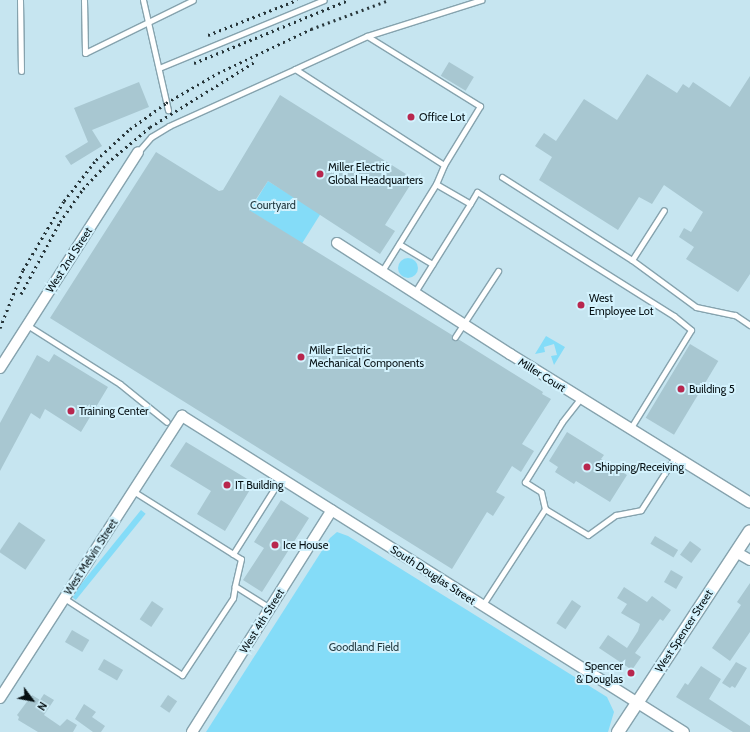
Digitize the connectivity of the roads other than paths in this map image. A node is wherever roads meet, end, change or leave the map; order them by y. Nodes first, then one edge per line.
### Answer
1 (20, 0) edge
2 (84, 0) edge
3 (143, 0) edge
4 (193, 0) edge
5 (324, 0) edge
6 (481, 0) edge
7 (148, 21) junction
8 (367, 36) junction
9 (159, 68) junction
10 (295, 69) junction
11 (21, 71) dead end
12 (168, 110) dead end
13 (138, 152) joint
14 (444, 165) junction
15 (502, 177) dead end
16 (436, 184) junction
17 (470, 204) junction
18 (664, 210) dead end
19 (337, 243) dead end
20 (399, 244) junction
21 (632, 260) junction
22 (432, 264) junction
23 (382, 271) junction
24 (498, 271) dead end
25 (415, 292) junction
26 (750, 324) edge
27 (27, 325) junction
28 (463, 325) junction
29 (455, 337) dead end
30 (0, 368) edge
31 (580, 399) junction
32 (182, 416) joint
33 (167, 422) dead end
34 (630, 430) junction
35 (675, 457) junction
36 (281, 478) junction
37 (133, 491) junction
38 (750, 503) edge
39 (545, 509) junction
40 (332, 510) junction
41 (750, 531) edge
42 (736, 552) junction
43 (233, 554) junction
44 (750, 560) edge
45 (235, 586) junction
46 (64, 598) junction
47 (482, 606) junction
48 (270, 608) junction
49 (0, 698) edge
50 (637, 704) junction
51 (192, 732) edge
52 (618, 732) edge
53 (684, 732) edge

1 - 11 lane
2 - 7 lane
3 - 7 lane
4 - 7 lane
5 - 9 lane
6 - 8 lane
7 - 9 lane
8 - 10 lane
8 - 14 lane
9 - 12 lane
10 - 13 lane
10 - 14 lane
13 - 27 street, West 2nd Street
14 - 16 lane
15 - 21 lane
16 - 17 lane
16 - 20 lane
17 - 22 lane
17 - 34 lane
18 - 21 lane
19 - 23 street, Miller Court
20 - 22 lane
20 - 23 lane
21 - 26 lane
22 - 25 lane
23 - 25 street, Miller Court
24 - 28 lane
25 - 28 street, Miller Court
27 - 30 street, West 2nd Street
27 - 33 lane
28 - 29 lane
28 - 31 street, Miller Court
31 - 34 street, Miller Court
31 - 39 lane
32 - 36 street, South Douglas Street
32 - 37 street, West Melvin Street
34 - 35 street, Miller Court
35 - 38 street, Miller Court
35 - 39 lane
36 - 40 street, South Douglas Street
36 - 43 lane
37 - 43 lane
37 - 46 street, West Melvin Street
39 - 47 lane
40 - 47 street, South Douglas Street
40 - 48 street, West 4th Street
41 - 42 street, West Spencer Street
42 - 44 street
42 - 50 street, West Spencer Street
43 - 45 lane
45 - 46 lane
45 - 48 lane
46 - 49 street, West Melvin Street
47 - 50 street, South Douglas Street
48 - 51 street, West 4th Street
50 - 52 street, West Spencer Street
50 - 53 street, South Douglas Street

